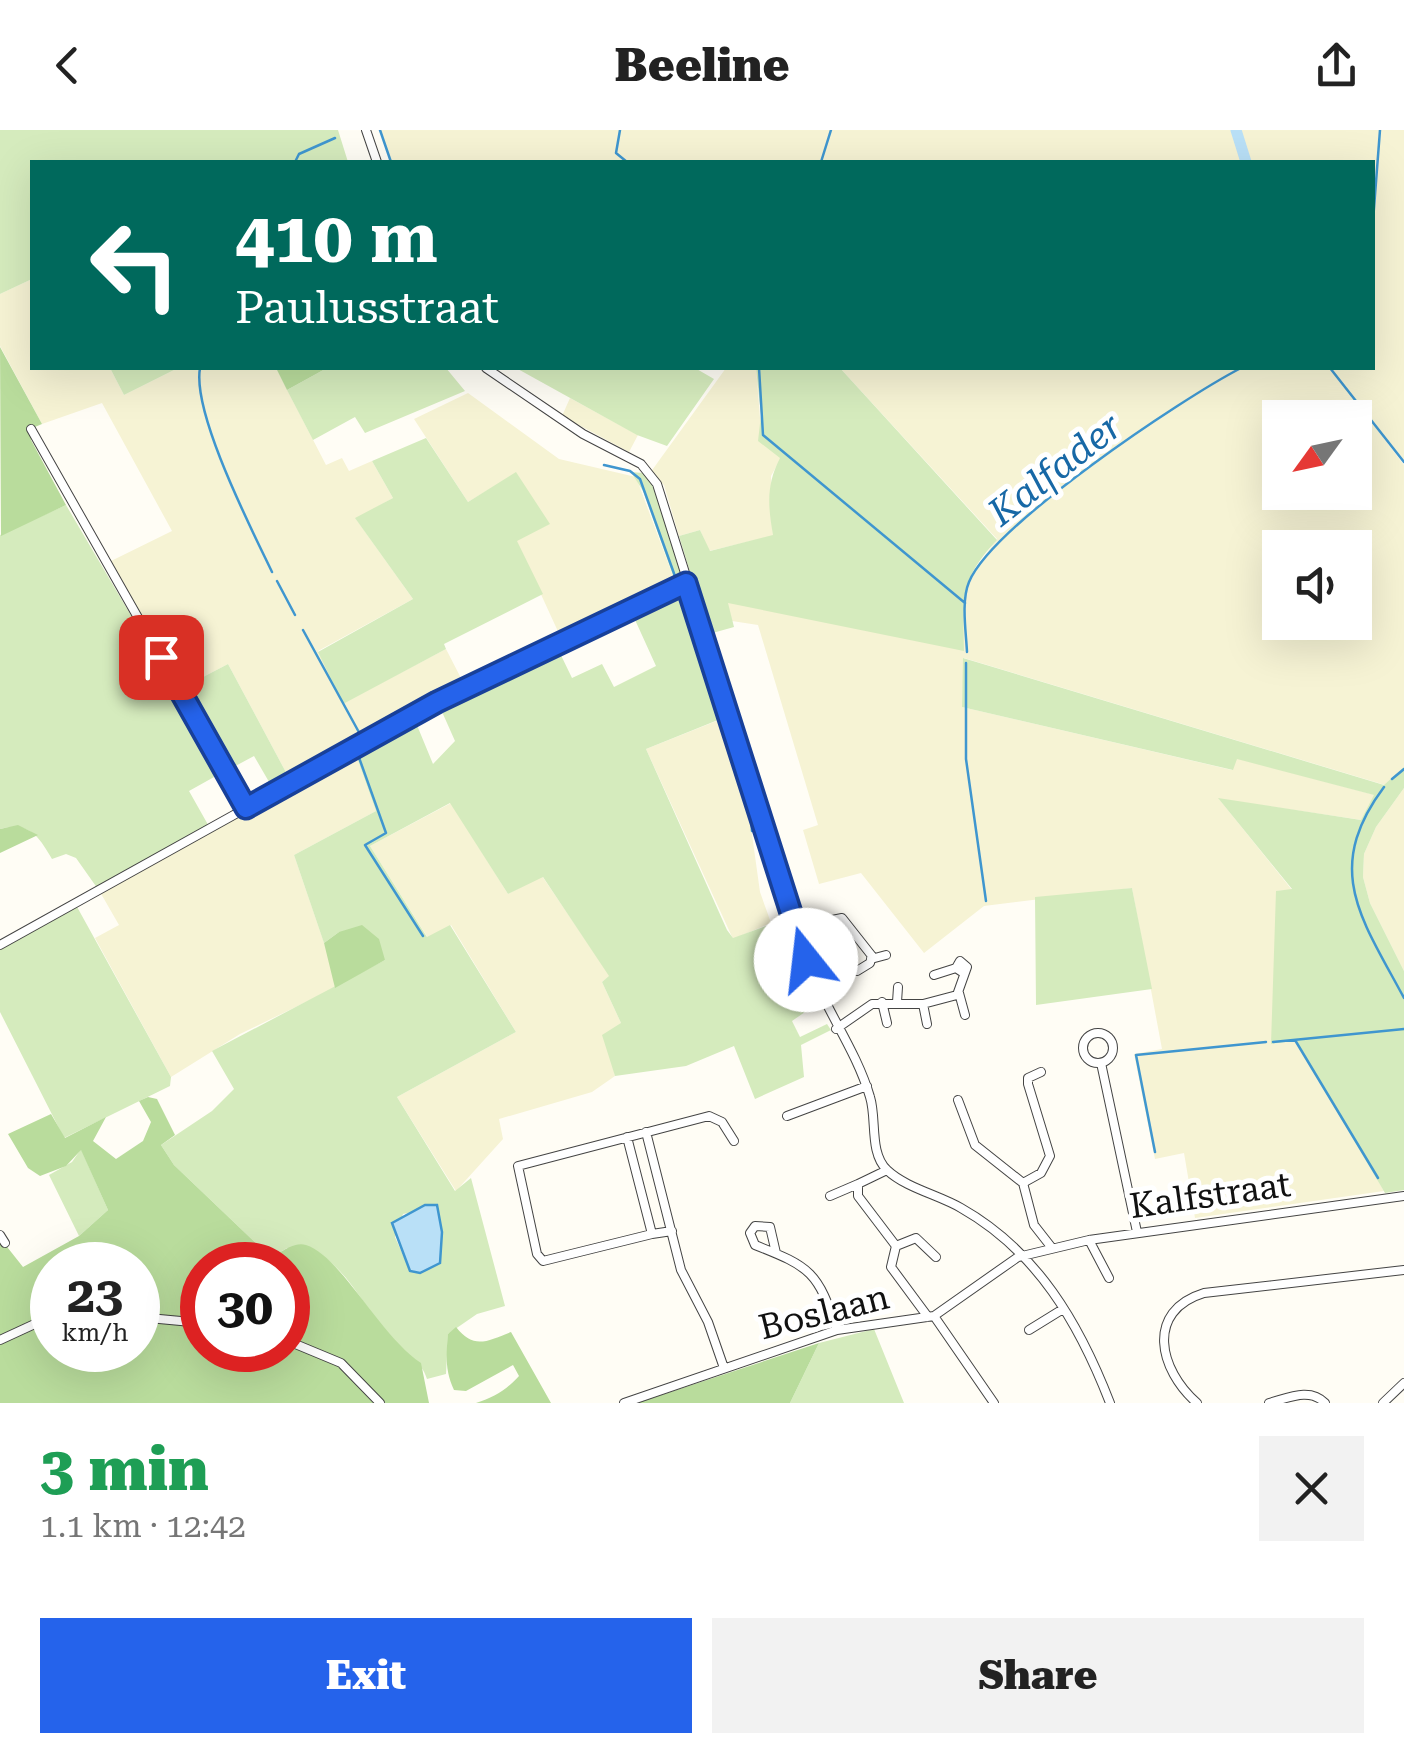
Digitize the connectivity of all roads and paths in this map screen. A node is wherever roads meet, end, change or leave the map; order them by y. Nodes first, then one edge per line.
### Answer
1 (366, 130) edge
2 (376, 160) edge
3 (489, 370) edge
4 (31, 429) dead end
5 (686, 583) junction
6 (246, 808) junction
7 (0, 945) edge
8 (968, 949) dead end
9 (832, 950) junction
10 (886, 954) dead end
11 (871, 959) junction
12 (806, 960) junction
13 (961, 967) junction
14 (934, 975) dead end
15 (898, 987) dead end
16 (959, 992) junction
17 (882, 1002) junction
18 (897, 1002) junction
19 (923, 1004) junction
20 (965, 1016) dead end
21 (887, 1023) dead end
22 (927, 1024) dead end
23 (836, 1028) junction
24 (1101, 1063) dead end
25 (1041, 1072) dead end
26 (867, 1086) junction
27 (958, 1100) dead end
28 (787, 1116) dead end
29 (646, 1132) junction
30 (627, 1137) junction
31 (734, 1141) dead end
32 (887, 1170) junction
33 (858, 1184) junction
34 (1023, 1184) junction
35 (830, 1196) dead end
36 (1404, 1196) edge
37 (672, 1231) junction
38 (1137, 1232) junction
39 (652, 1234) junction
40 (1089, 1240) junction
41 (896, 1246) junction
42 (1052, 1248) junction
43 (776, 1252) dead end
44 (1026, 1255) junction
45 (936, 1257) dead end
46 (1404, 1270) edge
47 (1108, 1278) dead end
48 (1063, 1309) junction
49 (931, 1316) junction
50 (30, 1326) edge
51 (837, 1330) junction
52 (1029, 1330) dead end
53 (0, 1340) edge
54 (310, 1351) edge
55 (724, 1368) junction
56 (1404, 1383) edge
57 (380, 1403) edge
58 (624, 1403) edge
59 (994, 1403) edge
60 (1110, 1403) edge
61 (1198, 1403) edge
62 (1269, 1403) edge
63 (1326, 1403) edge
64 (1382, 1403) edge

1 - 2 street
3 - 5 street
4 - 6 street
5 - 6 street
5 - 12 street
6 - 7 street
8 - 13 street
9 - 11 street
9 - 11 street
9 - 12 street
10 - 11 street
12 - 23 street
13 - 14 street
13 - 16 street
15 - 18 street
16 - 19 street
16 - 20 street
17 - 18 street
17 - 21 street
17 - 23 street
18 - 19 street
19 - 22 street
23 - 26 street
24 - 38 street
25 - 34 street
26 - 28 street
26 - 32 street
27 - 34 street
29 - 30 street
29 - 31 street
29 - 37 street
30 - 39 street
30 - 39 street
32 - 33 street
32 - 44 street
33 - 35 street
33 - 41 street
34 - 42 street
36 - 38 street, Kalfstraat
37 - 39 street
37 - 55 street
38 - 40 street, Kalfstraat
40 - 42 street, Kalfstraat
40 - 47 street
41 - 45 street
41 - 49 street
42 - 44 street, Kalfstraat
43 - 51 street
44 - 48 street
44 - 49 street, Boslaan
46 - 61 street
48 - 52 street
48 - 60 street
49 - 51 street, Boslaan
49 - 59 street
50 - 53 street
51 - 55 street, Boslaan
54 - 57 street
55 - 58 street, Boslaan
56 - 64 street
62 - 63 street

